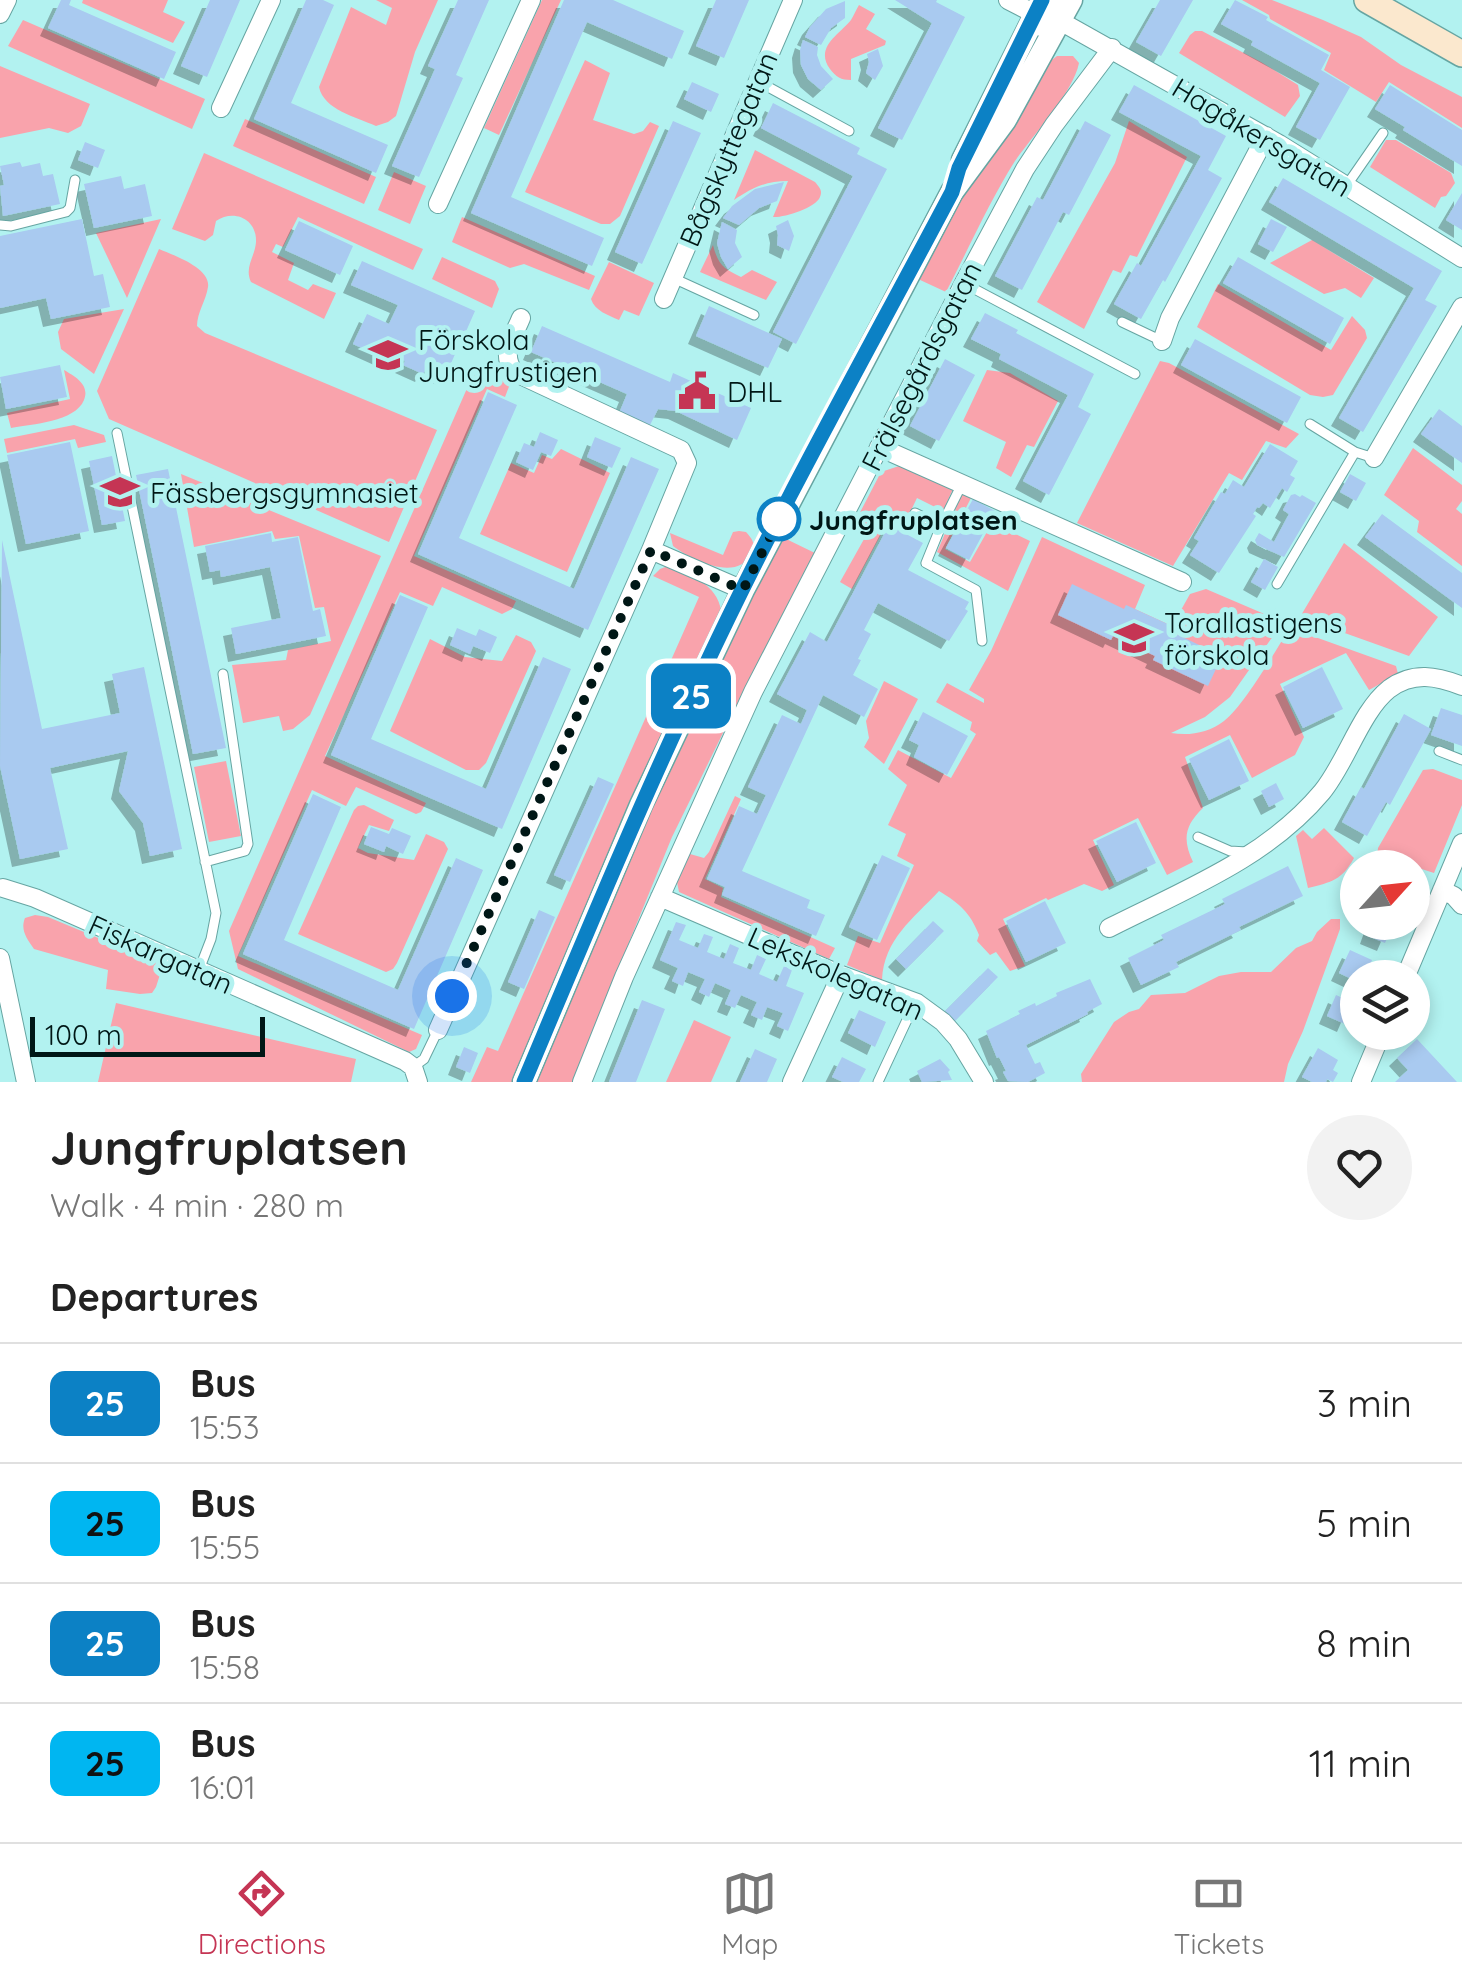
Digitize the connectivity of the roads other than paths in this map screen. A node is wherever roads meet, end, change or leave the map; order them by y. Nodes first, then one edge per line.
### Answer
1 (6, 0) edge
2 (271, 0) edge
3 (531, 0) edge
4 (793, 0) edge
5 (1008, 0) edge
6 (1367, 0) edge
7 (1039, 7) edge
8 (1063, 7) edge
9 (0, 14) edge
10 (1112, 48) junction
11 (1462, 54) edge
12 (758, 81) junction
13 (221, 108) dead end
14 (849, 130) dead end
15 (1382, 133) dead end
16 (1266, 136) junction
17 (75, 180) dead end
18 (1345, 187) junction
19 (952, 192) junction
20 (438, 204) dead end
21 (0, 225) edge
22 (1462, 258) edge
23 (672, 278) junction
24 (964, 283) junction
25 (664, 298) dead end
26 (1462, 307) edge
27 (754, 315) dead end
28 (521, 318) dead end
29 (1122, 322) dead end
30 (1162, 342) joint
31 (1134, 374) dead end
32 (1310, 424) dead end
33 (116, 433) dead end
34 (879, 447) junction
35 (1355, 452) junction
36 (1374, 458) joint
37 (962, 484) junction
38 (915, 513) dead end
39 (941, 526) junction
40 (651, 550) junction
41 (1182, 582) dead end
42 (1277, 584) dead end
43 (743, 590) junction
44 (982, 641) dead end
45 (223, 674) dead end
46 (1462, 686) edge
47 (1439, 751) dead end
48 (1462, 760) edge
49 (1198, 837) dead end
50 (1462, 843) edge
51 (1256, 851) junction
52 (206, 862) junction
53 (1, 888) edge
54 (1442, 890) junction
55 (660, 897) junction
56 (1462, 905) edge
57 (1109, 928) dead end
58 (0, 958) edge
59 (1413, 960) edge
60 (199, 970) junction
61 (841, 974) junction
62 (918, 1003) junction
63 (438, 1030) joint
64 (1374, 1050) edge
65 (415, 1075) edge
66 (26, 1082) edge
67 (524, 1082) edge
68 (582, 1082) edge
69 (792, 1082) edge
70 (878, 1082) edge
71 (984, 1082) edge
72 (1361, 1082) edge

1 - 9 street
2 - 13 street
3 - 20 street
4 - 12 street, Bågskyttegatan
5 - 7 street
6 - 11 main road
7 - 19 street
8 - 10 street, Hagåkersgatan
8 - 19 street
10 - 16 street, Hagåkersgatan
10 - 24 street, Frälsegårdsgatan
12 - 14 lane
12 - 23 street, Bågskyttegatan
15 - 18 lane
16 - 18 street, Hagåkersgatan
16 - 30 street
17 - 21 lane
18 - 22 street, Hagåkersgatan
19 - 43 street
23 - 25 street, Bågskyttegatan
23 - 27 lane
24 - 31 lane
24 - 34 street, Frälsegårdsgatan
26 - 36 street
28 - 40 street
29 - 30 lane
32 - 35 lane
33 - 52 lane
34 - 37 street
34 - 55 street, Frälsegårdsgatan
35 - 36 lane
35 - 42 lane
37 - 39 lane
37 - 41 street
38 - 39 lane
39 - 44 lane
40 - 43 street
40 - 63 street
43 - 67 street
45 - 52 lane
46 - 51 street
47 - 48 lane
49 - 51 lane
50 - 54 street
51 - 57 street
52 - 60 lane
53 - 60 street, Fiskargatan
54 - 56 street
54 - 59 street
55 - 61 street, Lekskolegatan
55 - 68 street, Frälsegårdsgatan
58 - 66 street
60 - 65 street, Fiskargatan
61 - 62 street, Lekskolegatan
61 - 69 street
62 - 70 lane
62 - 71 street, Lekskolegatan
63 - 65 lane
64 - 72 street

